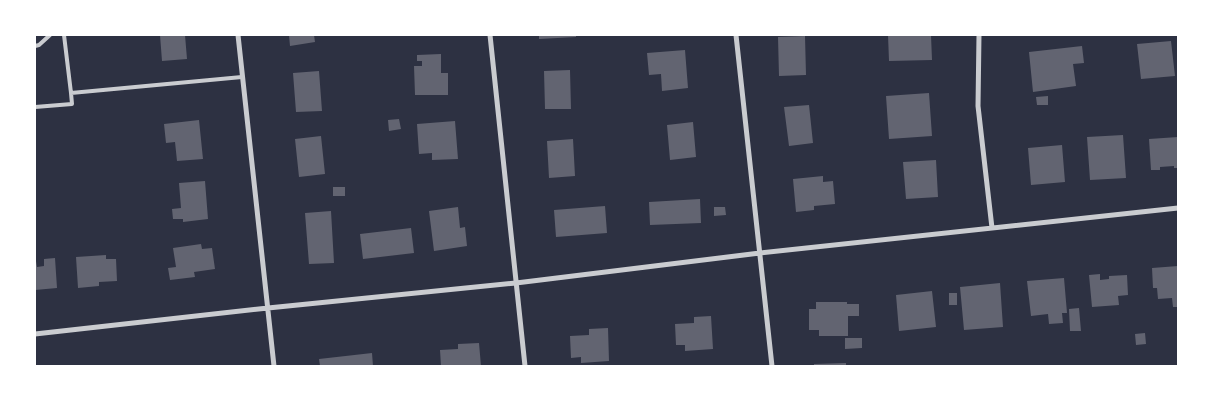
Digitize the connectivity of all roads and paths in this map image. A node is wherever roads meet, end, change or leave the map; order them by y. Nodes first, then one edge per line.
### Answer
1 (50, 35) edge
2 (64, 35) edge
3 (238, 35) edge
4 (490, 35) edge
5 (736, 35) edge
6 (980, 35) edge
7 (35, 46) edge
8 (242, 77) junction
9 (71, 94) junction
10 (35, 107) edge
11 (1178, 208) edge
12 (992, 228) junction
13 (760, 253) junction
14 (516, 283) junction
15 (268, 308) junction
16 (35, 334) edge
17 (274, 366) edge
18 (525, 366) edge
19 (772, 366) edge

1 - 7 lane
2 - 9 lane
3 - 8 street
4 - 14 street
5 - 13 street
6 - 12 street
8 - 9 lane
8 - 15 street
9 - 10 lane
11 - 12 street
12 - 13 street
13 - 14 street
13 - 19 street
14 - 15 street
14 - 18 street
15 - 16 street
15 - 17 street

